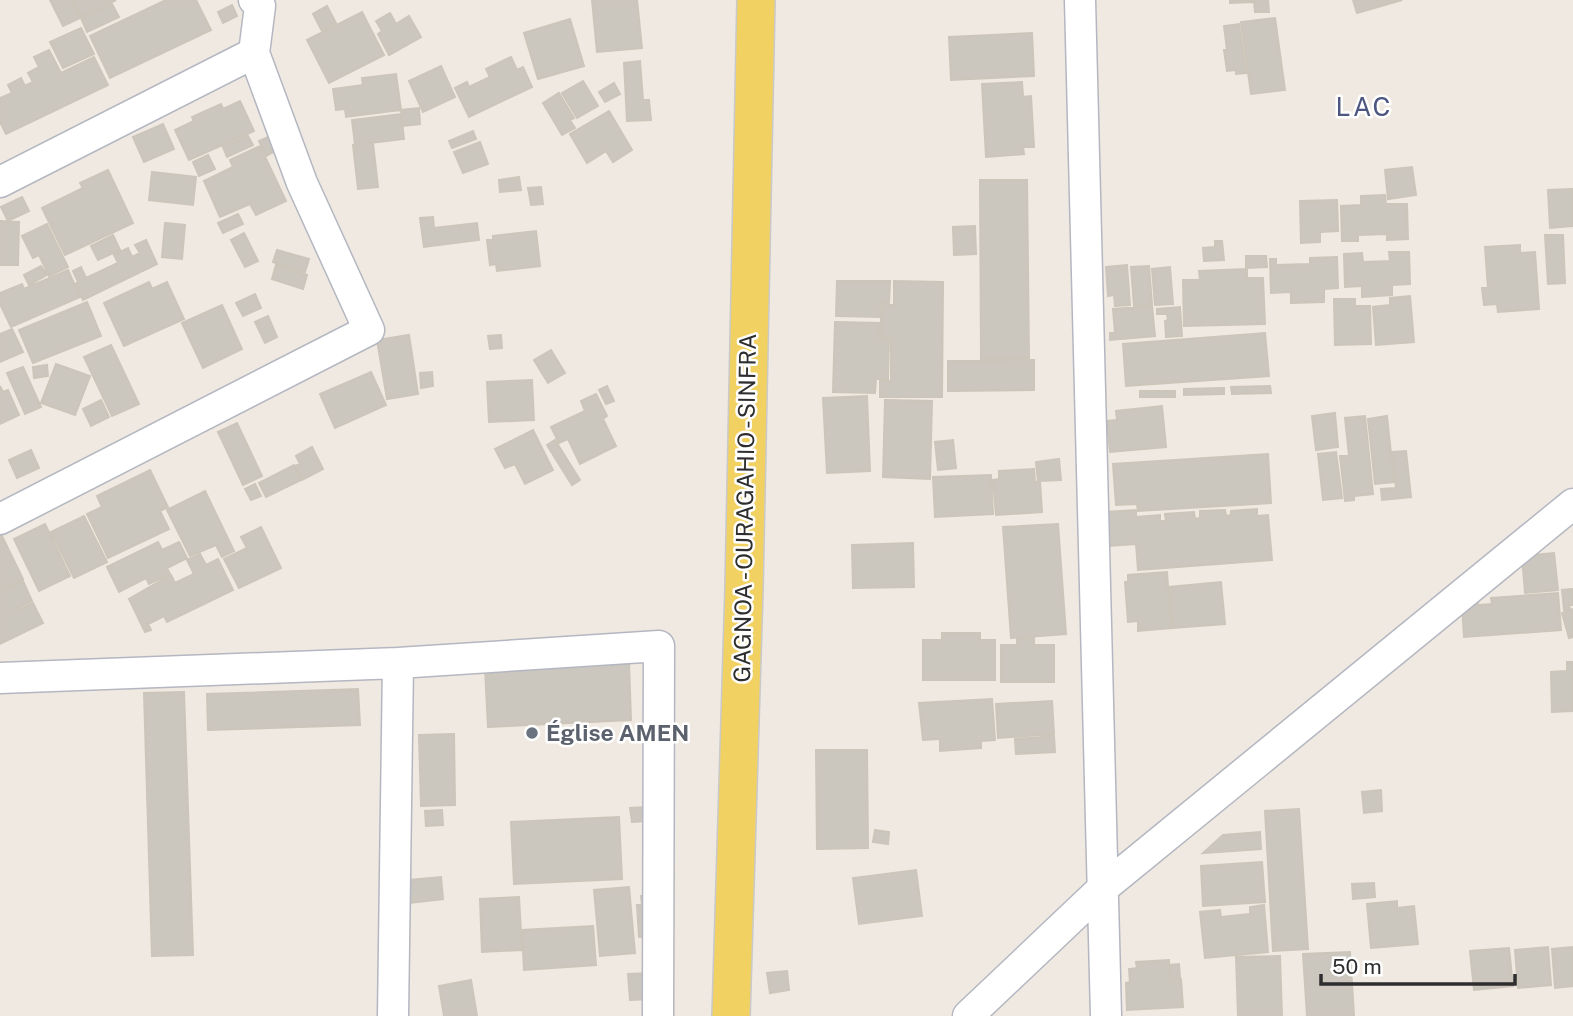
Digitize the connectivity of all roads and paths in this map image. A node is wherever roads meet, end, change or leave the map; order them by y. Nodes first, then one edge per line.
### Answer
1 (756, 0) edge
2 (1080, 0) edge
3 (261, 2) edge
4 (254, 53) junction
5 (0, 182) edge
6 (1573, 504) edge
7 (0, 519) edge
8 (398, 663) junction
9 (0, 678) edge
10 (1102, 889) junction
11 (393, 1016) edge
12 (658, 1016) edge
13 (731, 1016) edge
14 (968, 1016) edge
15 (1106, 1016) edge

1 - 13 main road, GAGNOA - OURAGAHIO - SINFRA
2 - 10 street
3 - 4 street
4 - 5 street
4 - 7 street
6 - 10 street
8 - 9 street
8 - 11 street
8 - 12 street
10 - 14 street
10 - 15 street

